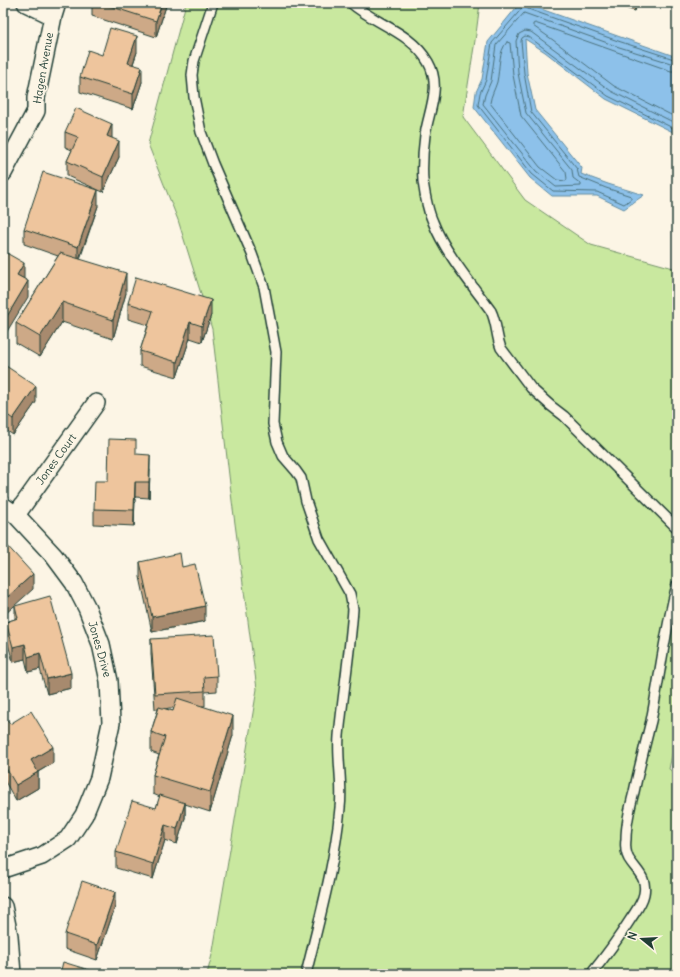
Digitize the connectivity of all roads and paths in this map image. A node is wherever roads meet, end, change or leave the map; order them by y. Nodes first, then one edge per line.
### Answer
1 (26, 3) edge
2 (213, 3) edge
3 (351, 3) edge
4 (55, 9) edge
5 (3, 173) edge
6 (96, 403) dead end
7 (9, 510) edge
8 (677, 528) edge
9 (677, 585) edge
10 (3, 869) edge
11 (3, 906) edge
12 (12, 974) edge
13 (306, 974) edge
14 (591, 974) edge

1 - 4 street
2 - 13 lane
3 - 8 lane
4 - 5 street, Hagen Avenue
6 - 7 street, Jones Court
7 - 10 street, Jones Drive
9 - 14 lane
11 - 12 street

